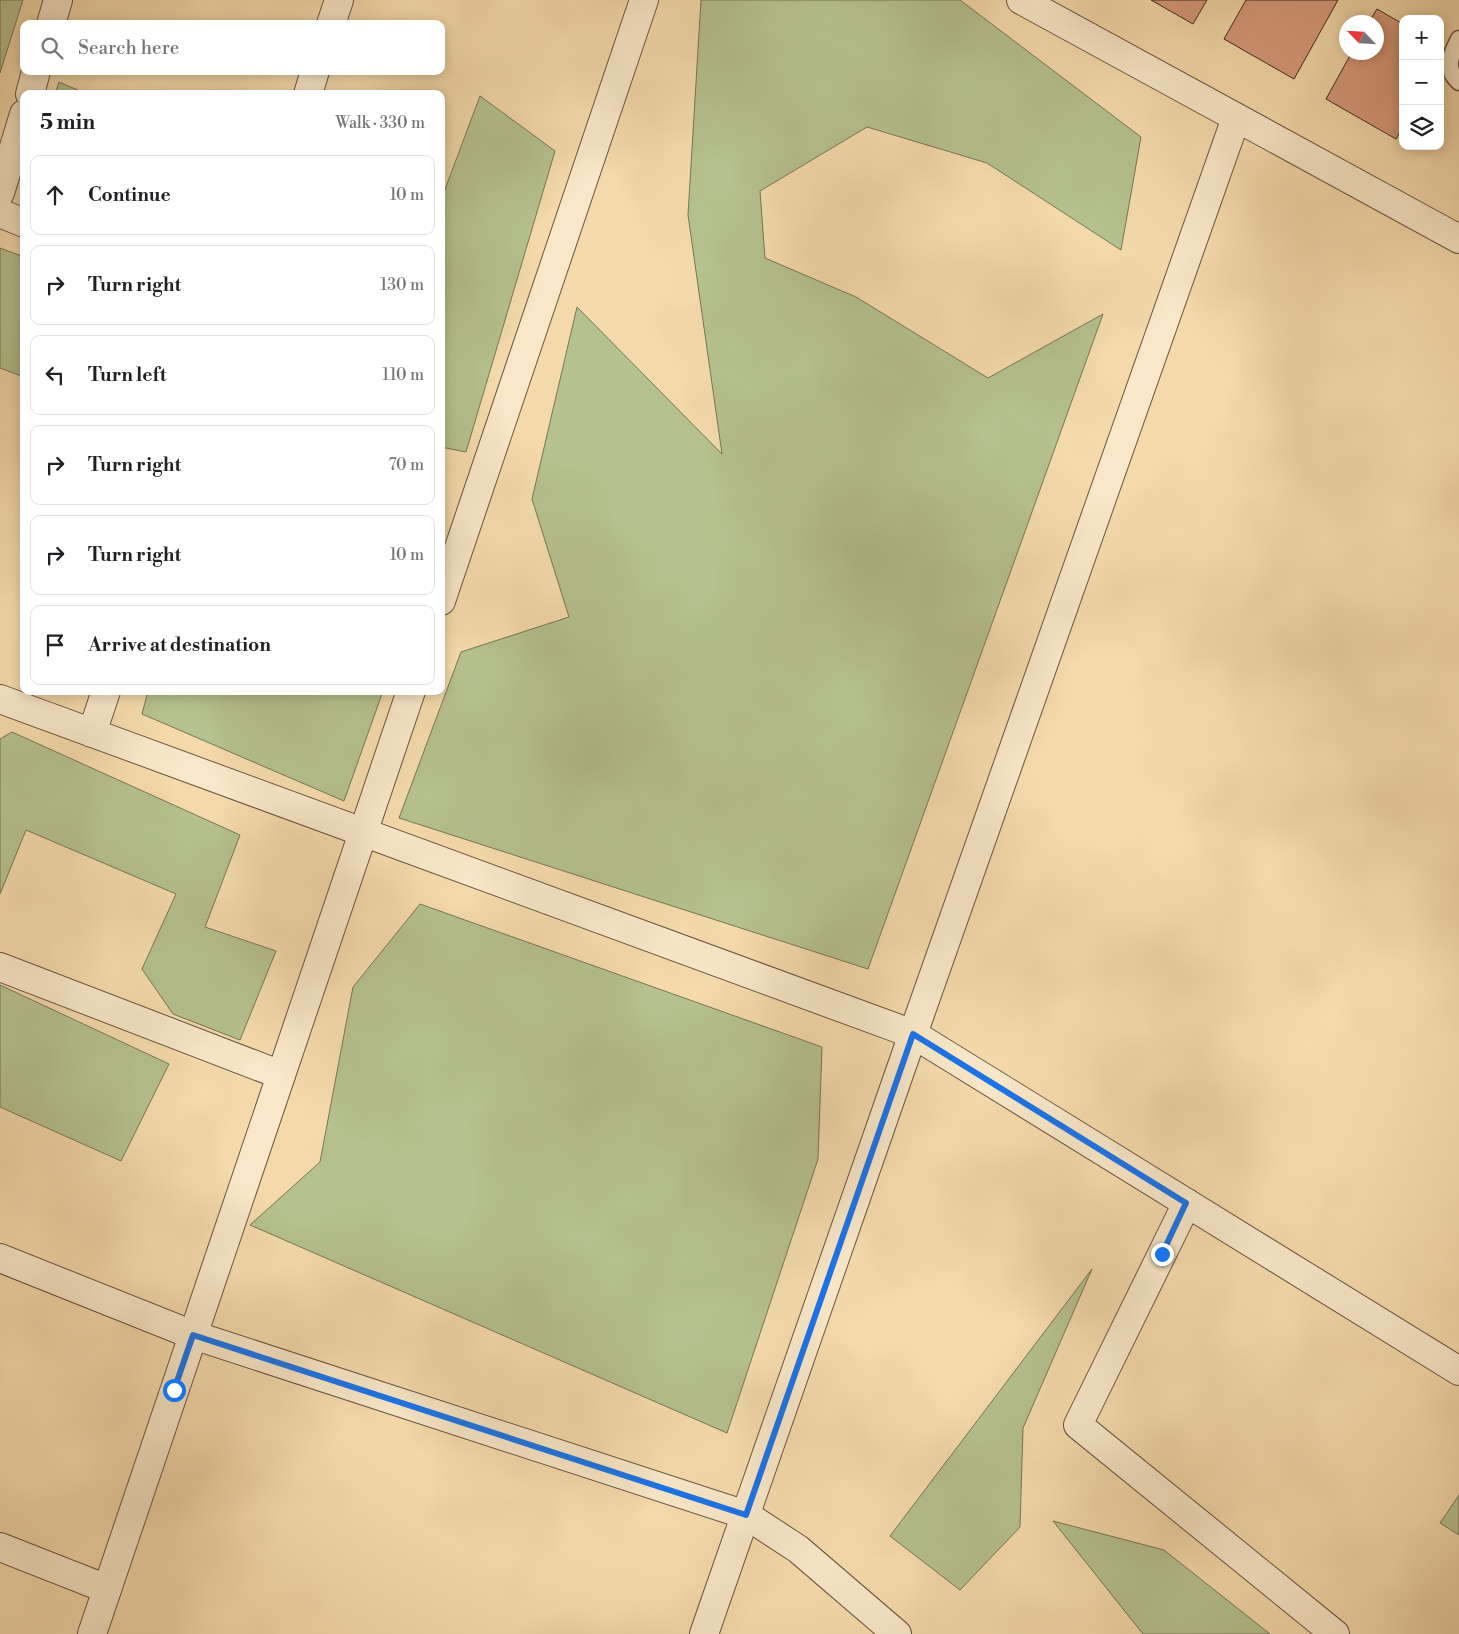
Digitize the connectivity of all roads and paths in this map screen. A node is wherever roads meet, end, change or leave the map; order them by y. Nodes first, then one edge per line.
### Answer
1 (58, 0) edge
2 (339, 0) edge
3 (644, 0) edge
4 (1021, 0) edge
5 (52, 20) edge
6 (333, 20) edge
7 (1459, 39) edge
8 (35, 75) edge
9 (315, 75) edge
10 (1459, 82) edge
11 (31, 90) edge
12 (309, 90) edge
13 (1236, 118) junction
14 (20, 127) edge
15 (0, 193) edge
16 (0, 213) edge
17 (20, 221) edge
18 (1459, 239) edge
19 (445, 589) edge
20 (105, 695) edge
21 (410, 695) edge
22 (0, 699) edge
23 (92, 733) junction
24 (364, 832) junction
25 (0, 967) edge
26 (913, 1034) junction
27 (281, 1075) junction
28 (1186, 1203) junction
29 (0, 1258) edge
30 (193, 1335) junction
31 (1459, 1371) edge
32 (746, 1515) junction
33 (0, 1547) edge
34 (107, 1589) junction
35 (92, 1634) edge
36 (704, 1634) edge
37 (897, 1634) edge
38 (1335, 1634) edge

1 - 5 street
2 - 6 street
3 - 19 street
4 - 13 street
7 - 10 lane
8 - 11 street
9 - 12 street
13 - 18 street
13 - 26 street
14 - 15 street
16 - 17 street
20 - 23 street
21 - 24 street
22 - 23 street
23 - 24 street
24 - 26 street
24 - 27 street
25 - 27 street
26 - 28 street
26 - 32 street
27 - 30 street
28 - 31 street
28 - 38 street
29 - 30 street
30 - 32 street
30 - 34 street
32 - 36 street
32 - 37 street
33 - 34 street
34 - 35 street

